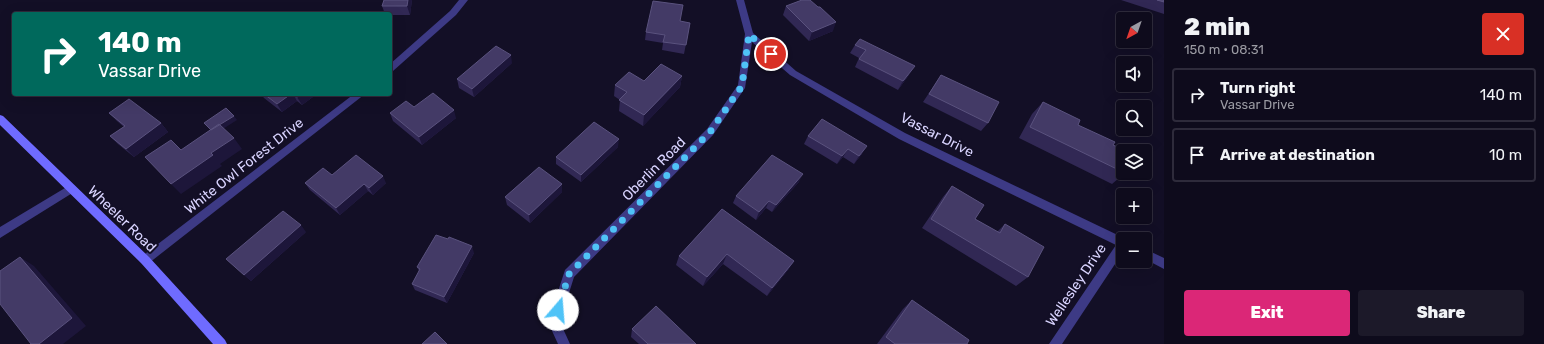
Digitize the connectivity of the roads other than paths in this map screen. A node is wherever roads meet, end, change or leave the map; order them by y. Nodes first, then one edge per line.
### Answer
1 (464, 0) edge
2 (740, 0) edge
3 (749, 34) junction
4 (392, 67) edge
5 (357, 96) edge
6 (0, 119) edge
7 (70, 189) junction
8 (0, 233) edge
9 (1116, 240) edge
10 (1116, 253) edge
11 (1152, 258) edge
12 (145, 260) junction
13 (1164, 264) edge
14 (221, 344) edge
15 (564, 344) edge
16 (1055, 344) edge

1 - 4 street
2 - 3 street, Oberlin Road
3 - 9 street, Vassar Drive
3 - 15 street, Oberlin Road
5 - 12 street, White Owl Forest Drive
6 - 7 street, Wheeler Road
7 - 8 street
7 - 12 street, Wheeler Road
10 - 16 street, Wellesley Drive
11 - 13 street
12 - 14 street, Wheeler Road

